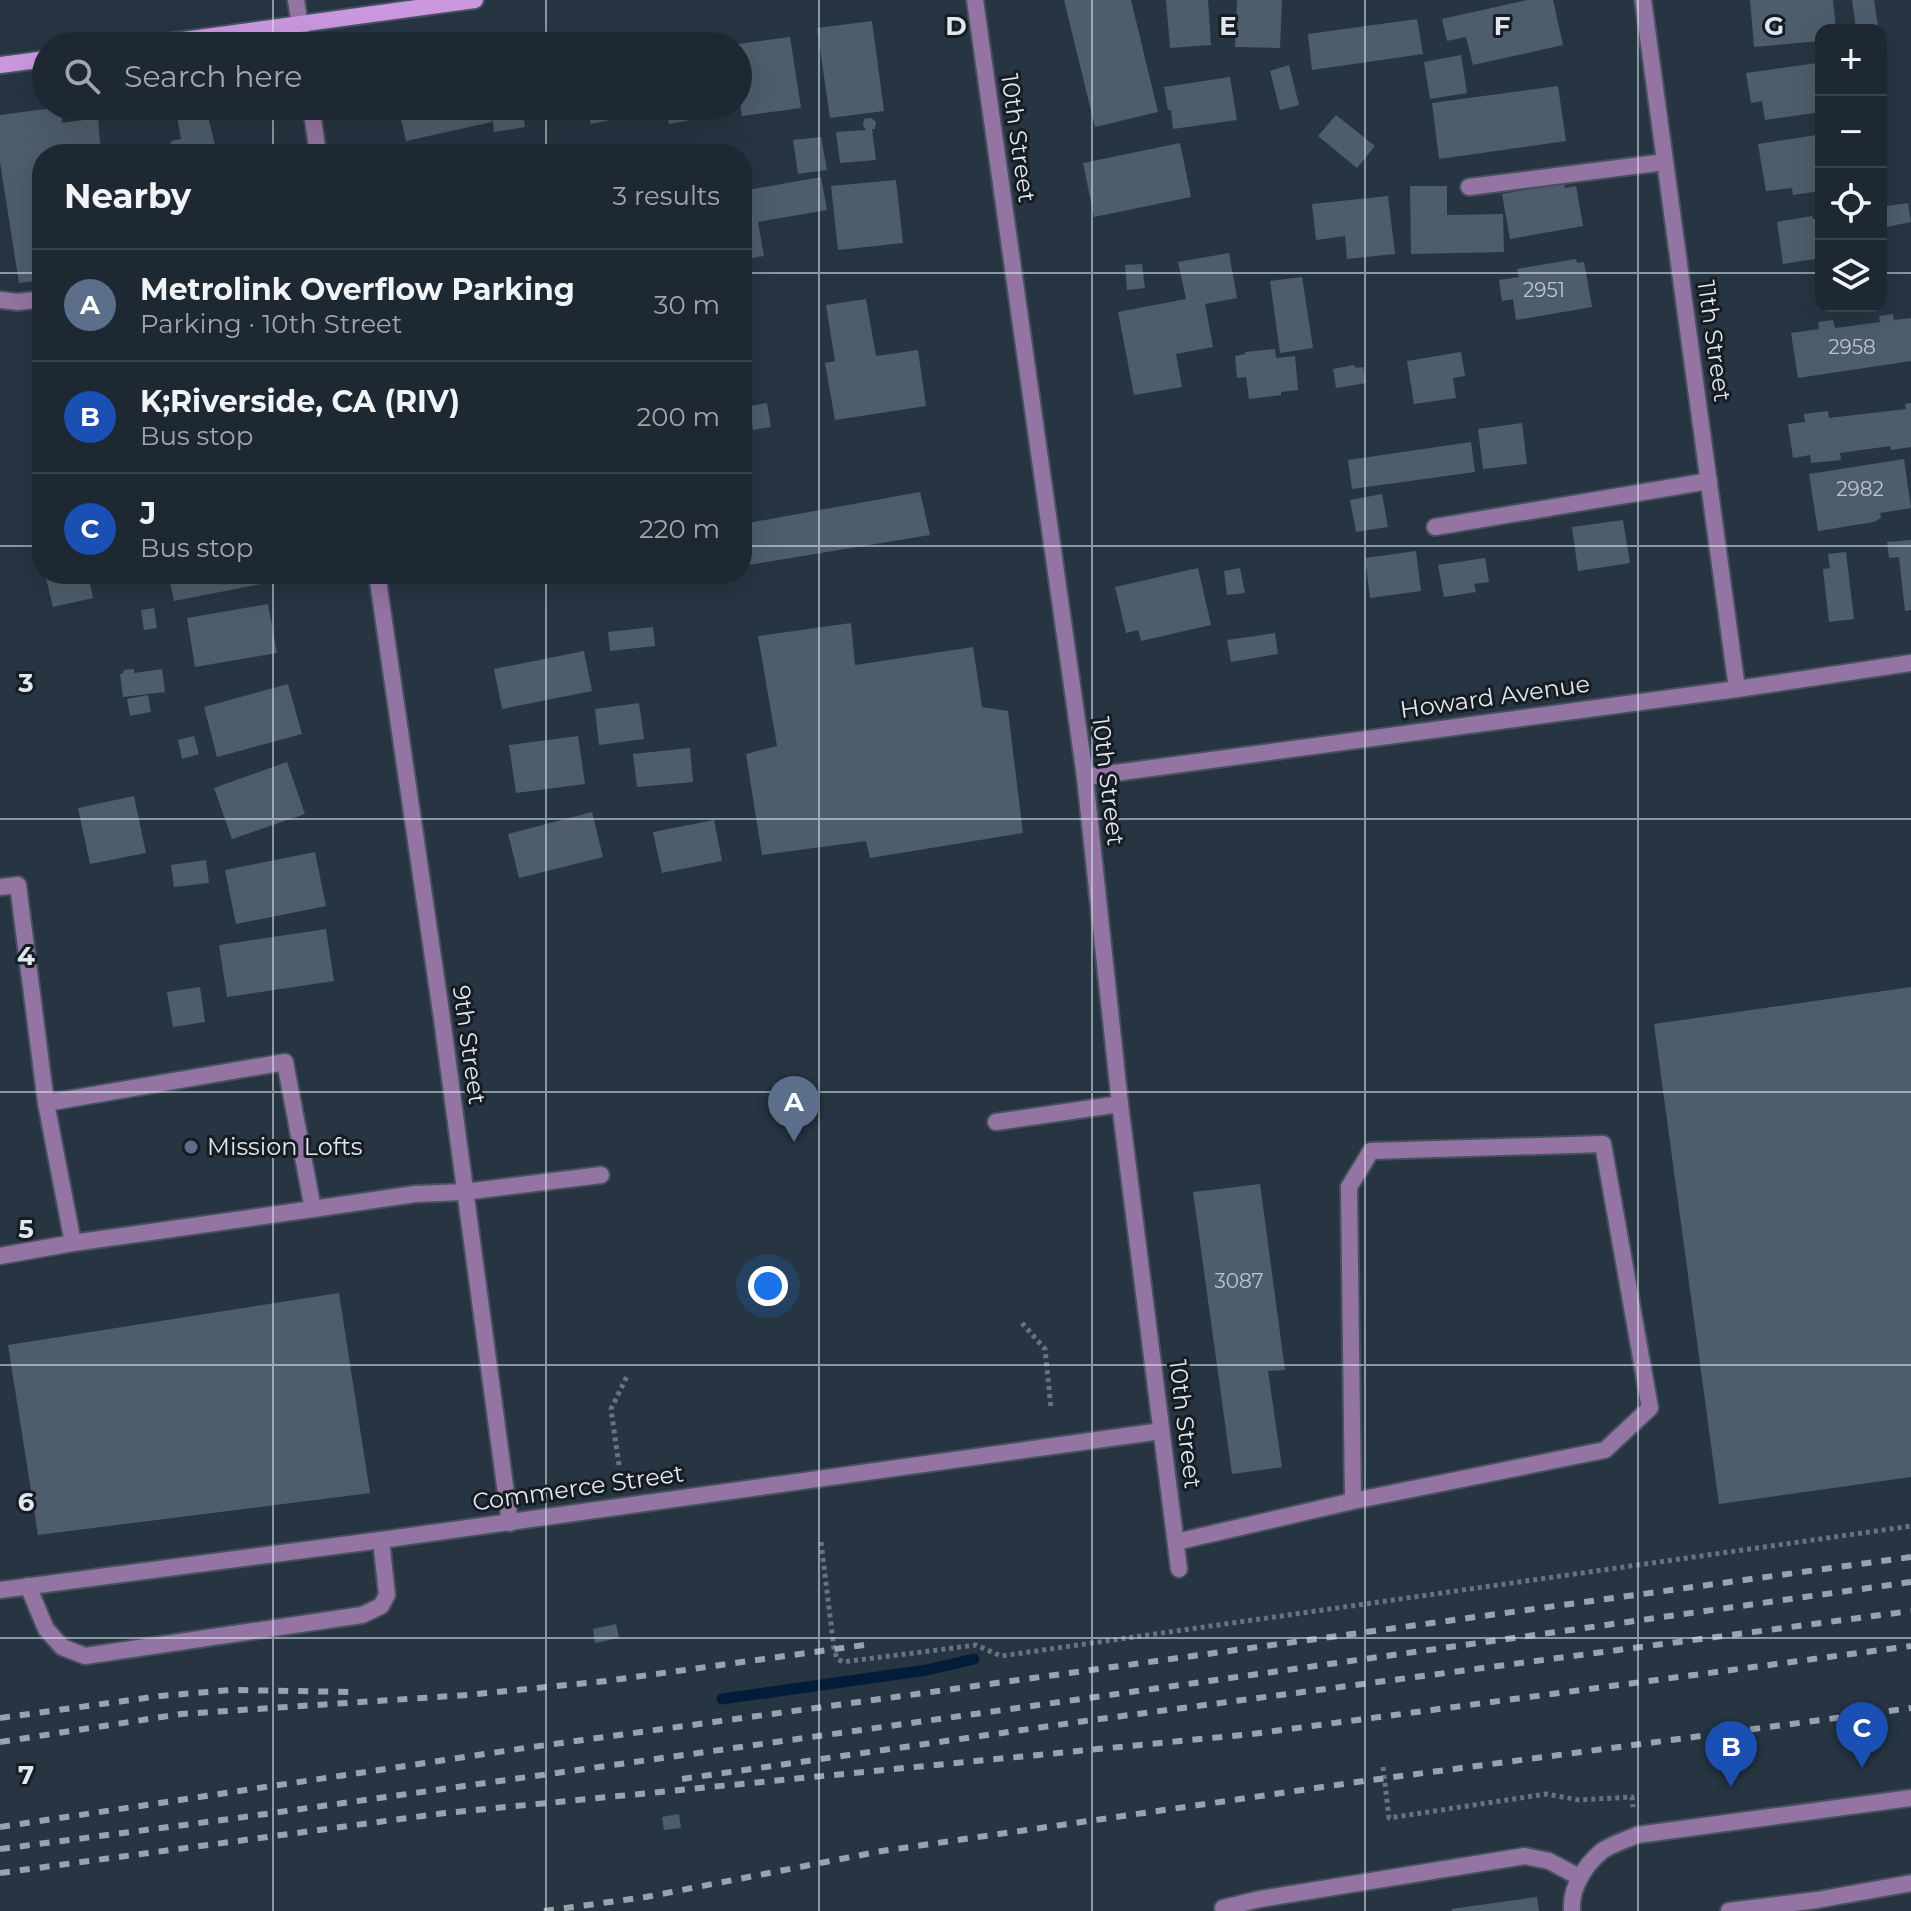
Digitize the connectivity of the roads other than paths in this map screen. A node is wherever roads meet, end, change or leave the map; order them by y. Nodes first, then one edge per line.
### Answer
1 (296, 0) edge
2 (475, 0) edge
3 (975, 0) edge
4 (1643, 0) edge
5 (300, 24) junction
6 (241, 32) edge
7 (301, 32) edge
8 (32, 61) edge
9 (0, 65) edge
10 (313, 120) edge
11 (317, 144) edge
12 (1665, 162) junction
13 (1469, 187) dead end
14 (0, 300) edge
15 (32, 300) edge
16 (1709, 481) junction
17 (1435, 527) dead end
18 (378, 584) edge
19 (1911, 663) edge
20 (1737, 689) junction
21 (1085, 777) junction
22 (0, 887) edge
23 (46, 1103) junction
24 (1120, 1104) junction
25 (996, 1122) dead end
26 (601, 1175) dead end
27 (464, 1192) junction
28 (313, 1209) junction
29 (73, 1243) junction
30 (0, 1256) edge
31 (1161, 1431) junction
32 (1353, 1501) junction
33 (510, 1523) junction
34 (381, 1540) junction
35 (1176, 1542) junction
36 (1179, 1569) dead end
37 (28, 1586) junction
38 (0, 1590) edge
39 (1911, 1798) edge
40 (1579, 1877) junction
41 (1911, 1883) edge
42 (1224, 1911) edge
43 (1572, 1911) edge
44 (1729, 1911) edge

1 - 5 street
2 - 5 street
3 - 21 street, 10th Street
4 - 12 street, 11th Street
5 - 6 street
5 - 7 street
8 - 9 street
10 - 11 street
12 - 13 street
12 - 16 street, 11th Street
14 - 15 street
16 - 17 street
16 - 20 street, 11th Street
18 - 27 street, 9th Street
19 - 20 street, Howard Avenue
20 - 21 street, Howard Avenue
21 - 24 street, 10th Street
22 - 23 street
23 - 28 street
23 - 29 street
24 - 25 street
24 - 31 street, 10th Street
26 - 27 street
27 - 28 street
27 - 33 street, 9th Street
28 - 29 street
29 - 30 street
31 - 33 street, Commerce Street
31 - 35 street, 10th Street
32 - 32 street
32 - 35 street
33 - 34 street, Commerce Street
34 - 37 street, Commerce Street
34 - 37 street
35 - 36 street, 10th Street
37 - 38 street, Commerce Street
39 - 40 street
40 - 42 street
40 - 43 street
41 - 44 street

